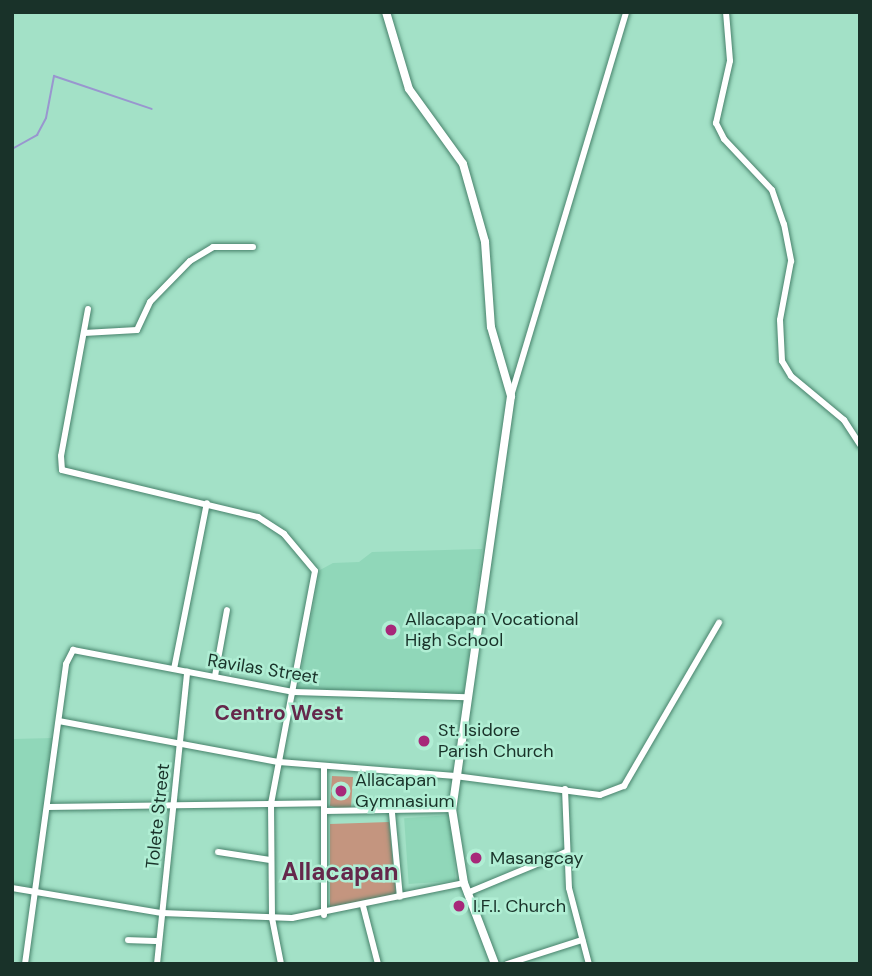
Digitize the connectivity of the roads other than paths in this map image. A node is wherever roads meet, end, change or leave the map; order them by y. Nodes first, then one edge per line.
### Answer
1 (386, 12) edge
2 (626, 12) edge
3 (726, 12) edge
4 (253, 247) dead end
5 (89, 309) dead end
6 (84, 333) junction
7 (511, 396) junction
8 (860, 445) edge
9 (207, 503) junction
10 (228, 610) dead end
11 (719, 623) dead end
12 (174, 669) junction
13 (187, 672) junction
14 (215, 676) junction
15 (294, 692) junction
16 (467, 697) junction
17 (58, 722) junction
18 (181, 745) junction
19 (279, 762) junction
20 (324, 766) junction
21 (455, 776) junction
22 (565, 789) junction
23 (271, 803) junction
24 (173, 806) junction
25 (47, 807) junction
26 (324, 807) junction
27 (452, 809) junction
28 (392, 813) junction
29 (218, 852) dead end
30 (566, 852) junction
31 (270, 859) junction
32 (464, 883) junction
33 (12, 888) edge
34 (467, 892) junction
35 (35, 893) junction
36 (400, 897) junction
37 (363, 906) junction
38 (162, 913) junction
39 (324, 915) junction
40 (272, 918) junction
41 (128, 940) dead end
42 (582, 940) junction
43 (159, 942) junction
44 (494, 963) edge
45 (25, 964) edge
46 (157, 964) edge
47 (281, 964) edge
48 (378, 964) edge
49 (507, 964) edge
50 (589, 964) edge

1 - 7 main road
2 - 7 street
3 - 8 street
4 - 6 street
5 - 6 street
6 - 9 street
7 - 16 main road
9 - 12 street
9 - 15 street
10 - 14 street
11 - 22 street
12 - 13 street, Ravilas Street
12 - 17 street, Ravilas Street
13 - 14 street, Ravilas Street
13 - 18 street, Tolete Street
14 - 15 street, Ravilas Street
15 - 16 street, Ravilas Street
15 - 19 street
16 - 21 main road
17 - 18 street
17 - 25 street
18 - 19 street
18 - 24 street, Tolete Street
19 - 20 street
19 - 23 street
20 - 21 street
20 - 26 street
21 - 22 street
21 - 27 main road
22 - 30 street
23 - 24 street
23 - 26 street
23 - 31 street
24 - 25 street
24 - 38 street, Tolete Street
25 - 35 street
26 - 28 street
26 - 39 street
27 - 28 street
27 - 32 main road
28 - 36 street
29 - 31 street
30 - 34 street
30 - 42 street
31 - 40 street
32 - 34 main road
32 - 36 street
33 - 35 street
34 - 44 main road
35 - 38 street
35 - 45 street
36 - 37 street
37 - 39 street
37 - 48 street
38 - 40 street
38 - 43 street, Tolete Street
39 - 40 street
40 - 47 street
41 - 43 street
42 - 49 street
42 - 50 street
43 - 46 street, Tolete Street

